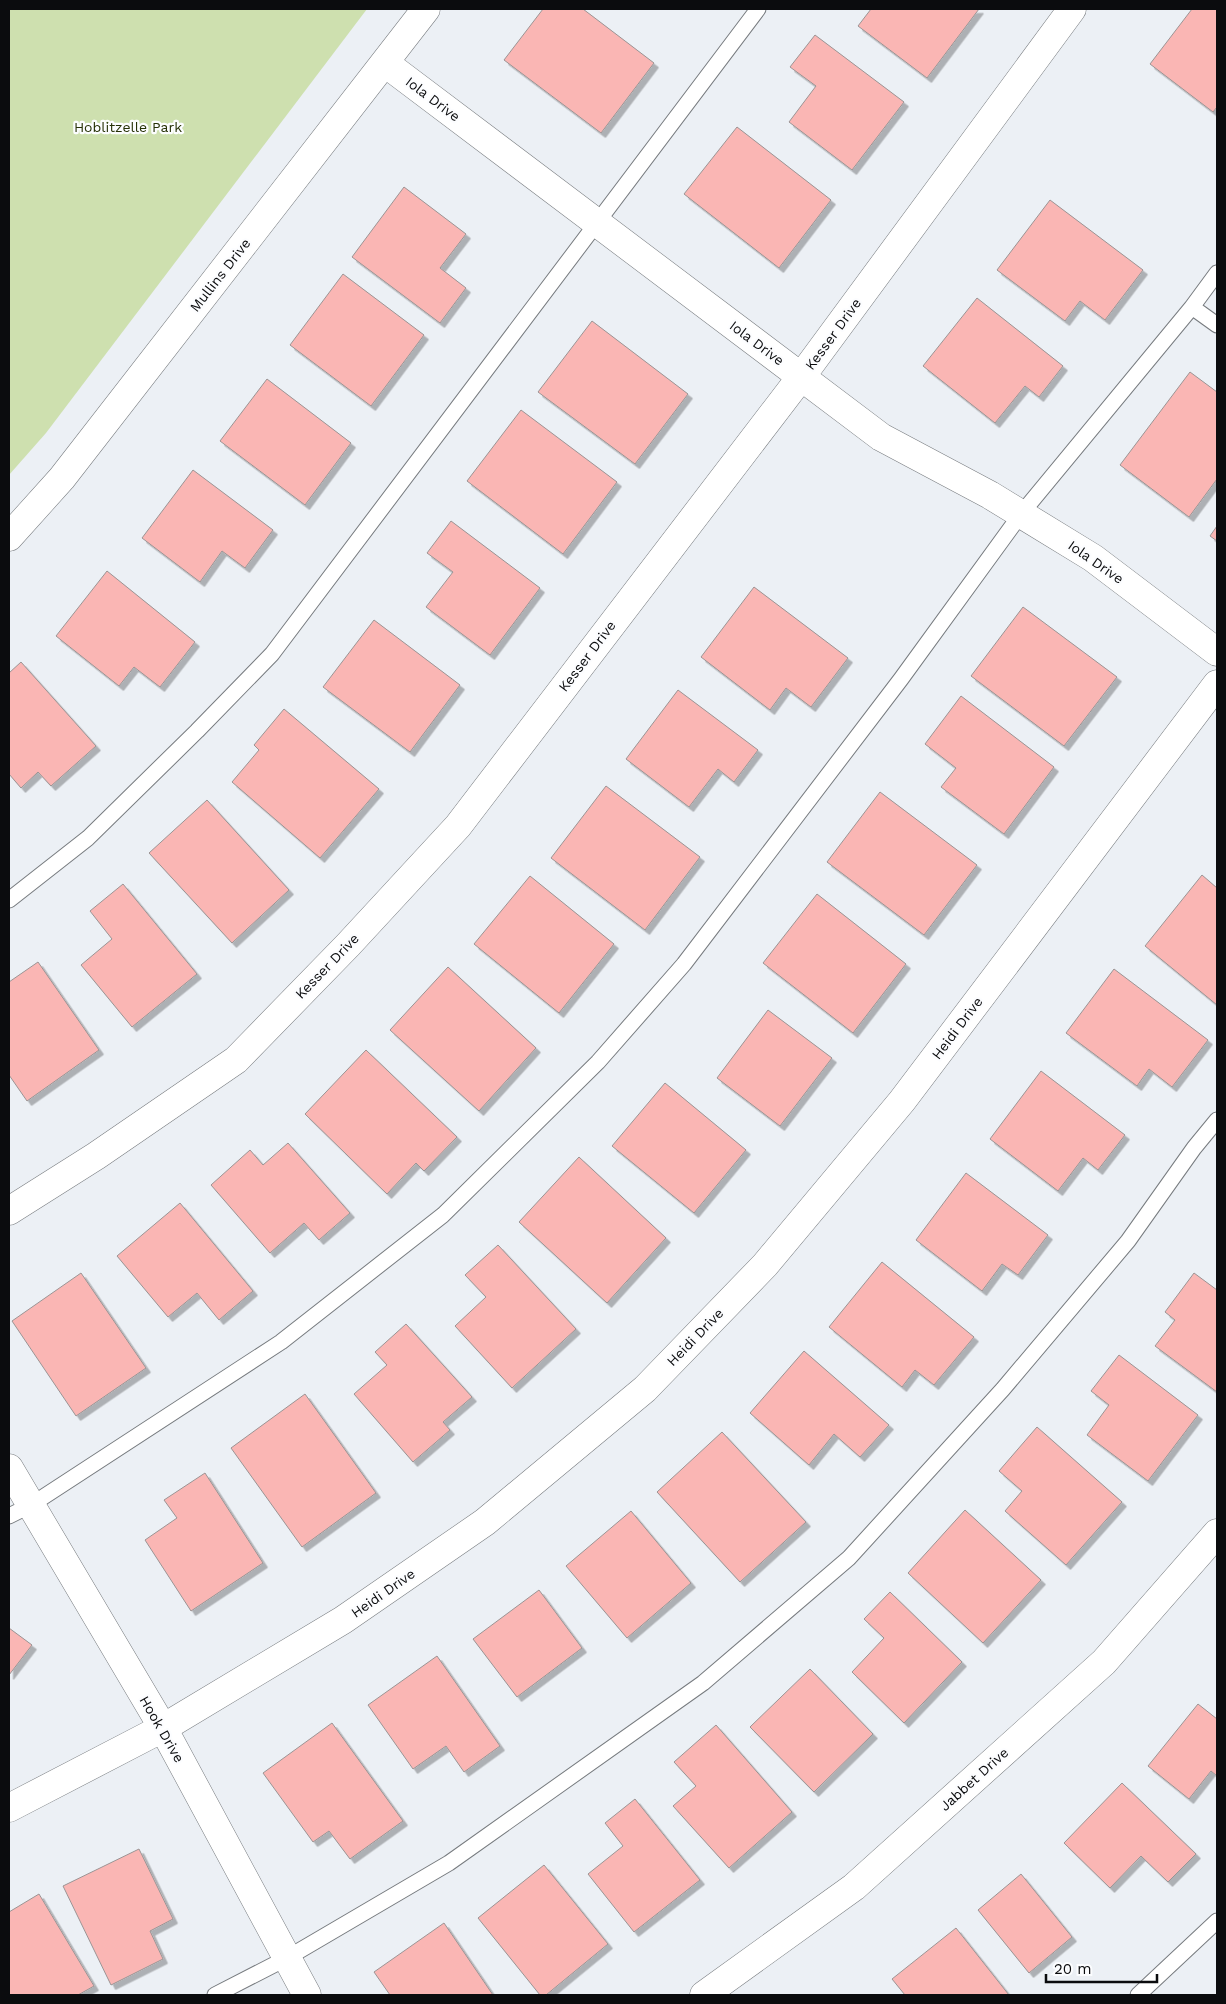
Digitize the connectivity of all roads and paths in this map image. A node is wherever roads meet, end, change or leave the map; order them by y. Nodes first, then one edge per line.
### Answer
1 (426, 9) edge
2 (758, 9) edge
3 (1072, 9) edge
4 (385, 63) junction
5 (596, 222) junction
6 (1217, 273) edge
7 (1192, 307) junction
8 (1217, 325) edge
9 (801, 377) junction
10 (1021, 514) junction
11 (9, 537) edge
12 (1217, 652) edge
13 (1217, 684) edge
14 (9, 900) edge
15 (1217, 1120) edge
16 (9, 1211) edge
17 (9, 1468) edge
18 (20, 1510) edge
19 (1217, 1533) edge
20 (163, 1728) junction
21 (9, 1808) edge
22 (1217, 1921) edge
23 (287, 1958) junction
24 (215, 1995) edge
25 (307, 1995) edge
26 (704, 1995) edge
27 (1138, 1995) edge

1 - 4 street, Mullins Drive
2 - 5 lane
3 - 9 street, Kesser Drive
4 - 5 street, Iola Drive
4 - 11 street, Mullins Drive
5 - 9 street, Iola Drive
5 - 14 lane
6 - 7 lane
7 - 8 lane
7 - 10 lane
9 - 10 street, Iola Drive
9 - 16 street, Kesser Drive
10 - 12 street, Iola Drive
10 - 18 lane
13 - 20 street, Heidi Drive
15 - 23 lane
17 - 18 street, Hook Drive
18 - 20 street, Hook Drive
19 - 26 street, Jabbet Drive
20 - 21 street, Heidi Drive
20 - 23 street, Hook Drive
22 - 27 lane
23 - 24 lane
23 - 25 street, Hook Drive

